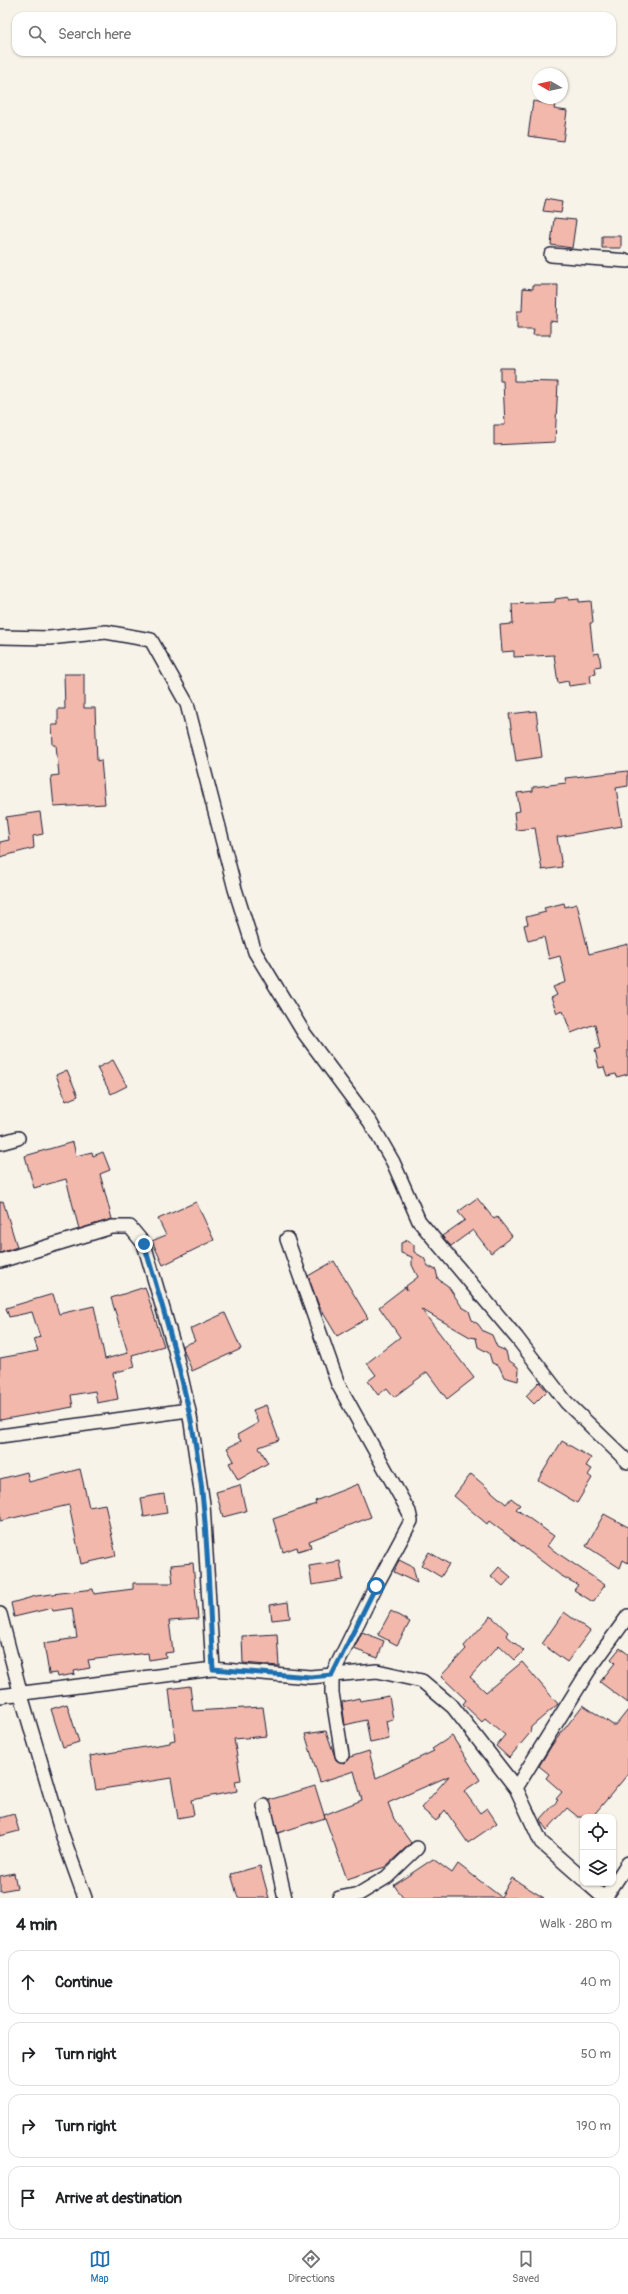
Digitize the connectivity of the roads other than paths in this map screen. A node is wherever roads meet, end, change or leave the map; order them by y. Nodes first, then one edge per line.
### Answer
1 (551, 255) dead end
2 (628, 261) edge
3 (0, 637) edge
4 (18, 1138) dead end
5 (0, 1143) edge
6 (287, 1239) dead end
7 (0, 1261) edge
8 (188, 1410) junction
9 (0, 1436) edge
10 (628, 1462) edge
11 (0, 1614) edge
12 (628, 1616) edge
13 (213, 1669) junction
14 (332, 1675) junction
15 (21, 1694) junction
16 (0, 1696) edge
17 (342, 1755) dead end
18 (516, 1788) junction
19 (264, 1806) dead end
20 (417, 1848) dead end
21 (628, 1864) edge
22 (580, 1876) edge
23 (591, 1886) edge
24 (360, 1896) edge
25 (85, 1898) edge
26 (285, 1898) edge
27 (339, 1898) edge
28 (605, 1898) edge

1 - 2 street
3 - 10 street
4 - 5 street
6 - 14 street
7 - 8 street
8 - 9 street
8 - 13 street
11 - 15 street
12 - 18 street
13 - 14 street
13 - 15 street
14 - 17 street
14 - 18 street
15 - 16 street
15 - 25 street
18 - 22 street
19 - 26 street
20 - 24 street
21 - 28 street
23 - 28 street
24 - 27 street

